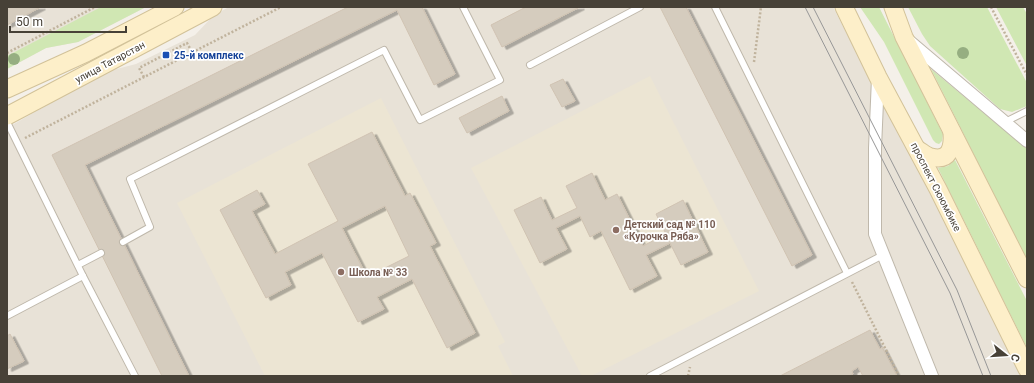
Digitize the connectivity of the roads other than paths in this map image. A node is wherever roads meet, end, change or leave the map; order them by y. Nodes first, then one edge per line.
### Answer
1 (175, 7) edge
2 (213, 7) edge
3 (463, 7) edge
4 (640, 7) edge
5 (714, 7) edge
6 (844, 7) edge
7 (893, 7) edge
8 (904, 37) junction
9 (530, 65) dead end
10 (878, 77) junction
11 (7, 89) edge
12 (1027, 110) edge
13 (7, 116) edge
14 (7, 122) edge
15 (1005, 122) junction
16 (952, 132) junction
17 (1027, 141) edge
18 (917, 149) junction
19 (123, 242) dead end
20 (101, 253) dead end
21 (883, 255) junction
22 (78, 265) junction
23 (847, 273) junction
24 (83, 276) junction
25 (1027, 279) edge
26 (7, 316) edge
27 (1027, 369) edge
28 (135, 376) edge
29 (650, 376) edge
30 (932, 376) edge

1 - 11 main road, улица Татарстан
2 - 13 main road, улица Татарстан
3 - 19 lane
4 - 9 lane
5 - 23 lane
6 - 10 main road, проспект Сююмбике
7 - 8 main road
8 - 15 street
8 - 16 main road
10 - 18 main road, проспект Сююмбике
10 - 21 street
12 - 15 lane
14 - 22 lane
15 - 17 street
16 - 18 main road
16 - 25 main road
18 - 27 main road, проспект Сююмбике
20 - 22 lane
21 - 23 lane
21 - 30 street
22 - 24 lane
23 - 29 lane
24 - 26 lane
24 - 28 lane

